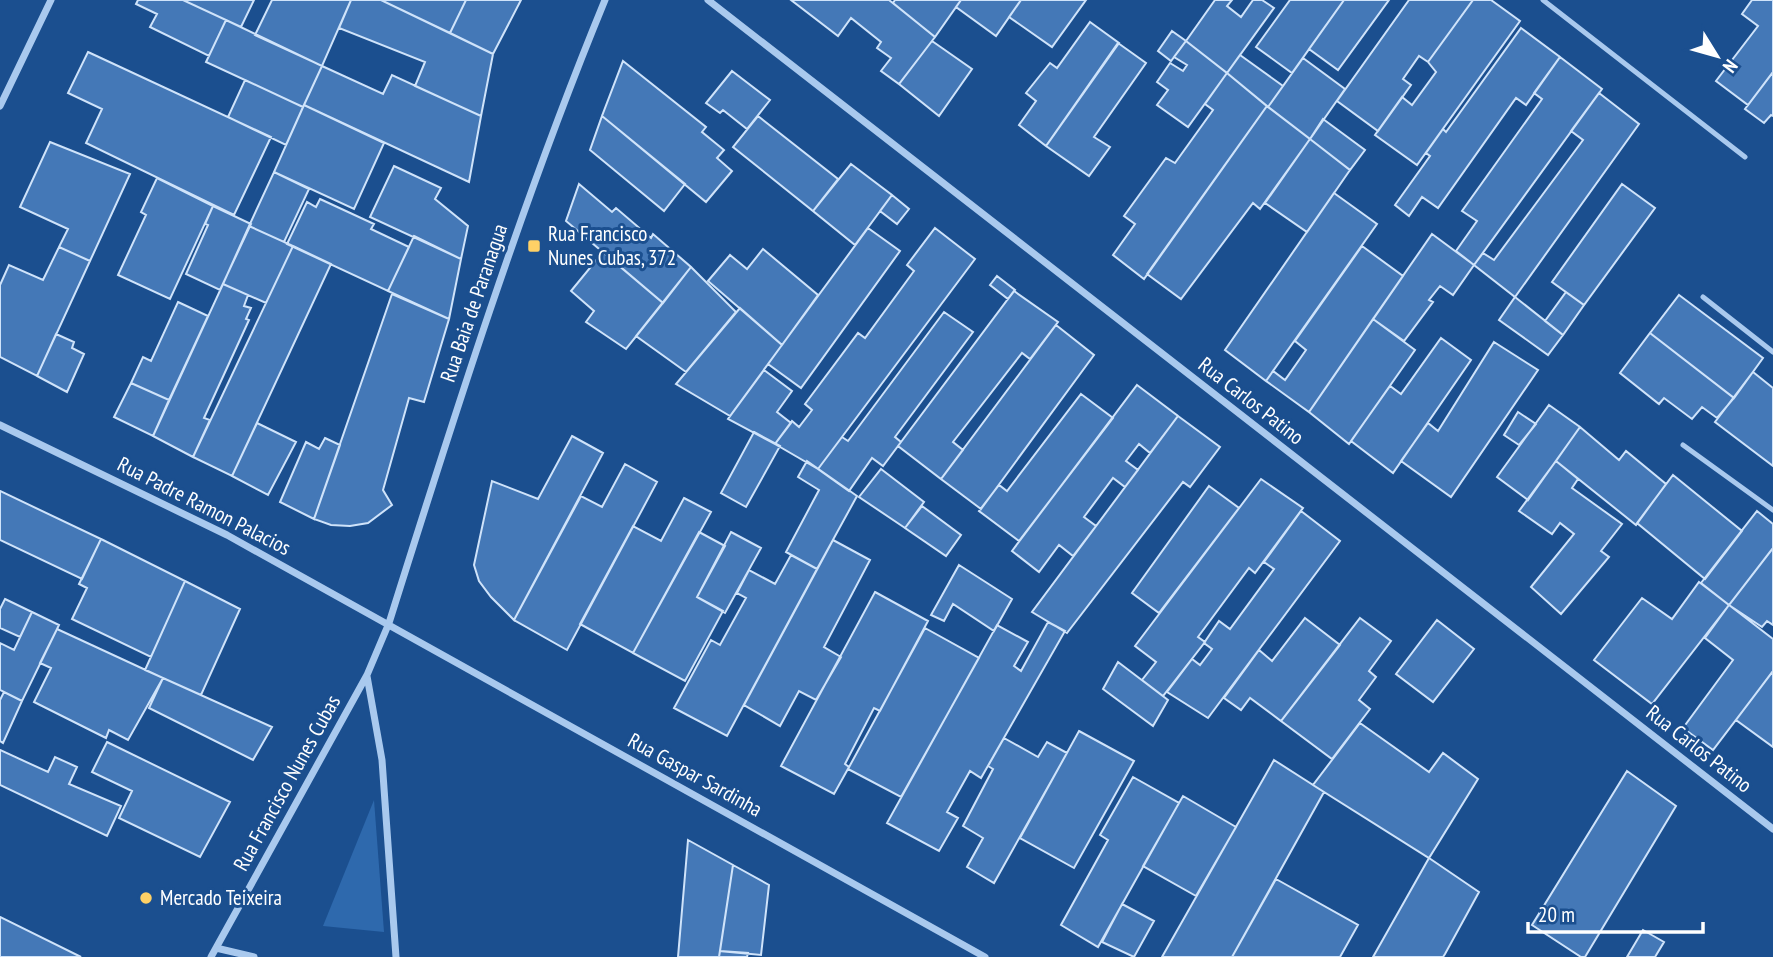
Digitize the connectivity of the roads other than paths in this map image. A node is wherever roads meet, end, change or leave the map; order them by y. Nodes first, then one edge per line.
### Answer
1 (51, 0) edge
2 (605, 0) edge
3 (708, 0) edge
4 (1543, 0) edge
5 (0, 106) edge
6 (1745, 156) dead end
7 (1703, 297) dead end
8 (1773, 352) edge
9 (0, 425) edge
10 (1683, 444) dead end
11 (1773, 510) edge
12 (389, 623) junction
13 (367, 675) junction
14 (1773, 829) edge
15 (964, 946) junction
16 (216, 948) junction
17 (211, 957) edge
18 (254, 957) edge
19 (396, 957) edge
20 (963, 957) edge
21 (985, 957) edge

1 - 5 street
2 - 12 street, Rua Baia de Paranagua
3 - 14 street, Rua Carlos Patino
4 - 6 lane
7 - 8 lane
9 - 12 street, Rua Padre Ramon Palacios
10 - 11 lane
12 - 13 street, Rua Francisco Nunes Cubas
12 - 15 street, Rua Gaspar Sardinha
13 - 16 street, Rua Francisco Nunes Cubas
13 - 19 street
15 - 20 street
15 - 21 street, Rua Gaspar Sardinha
16 - 17 street, Rua Francisco Nunes Cubas
16 - 18 street

